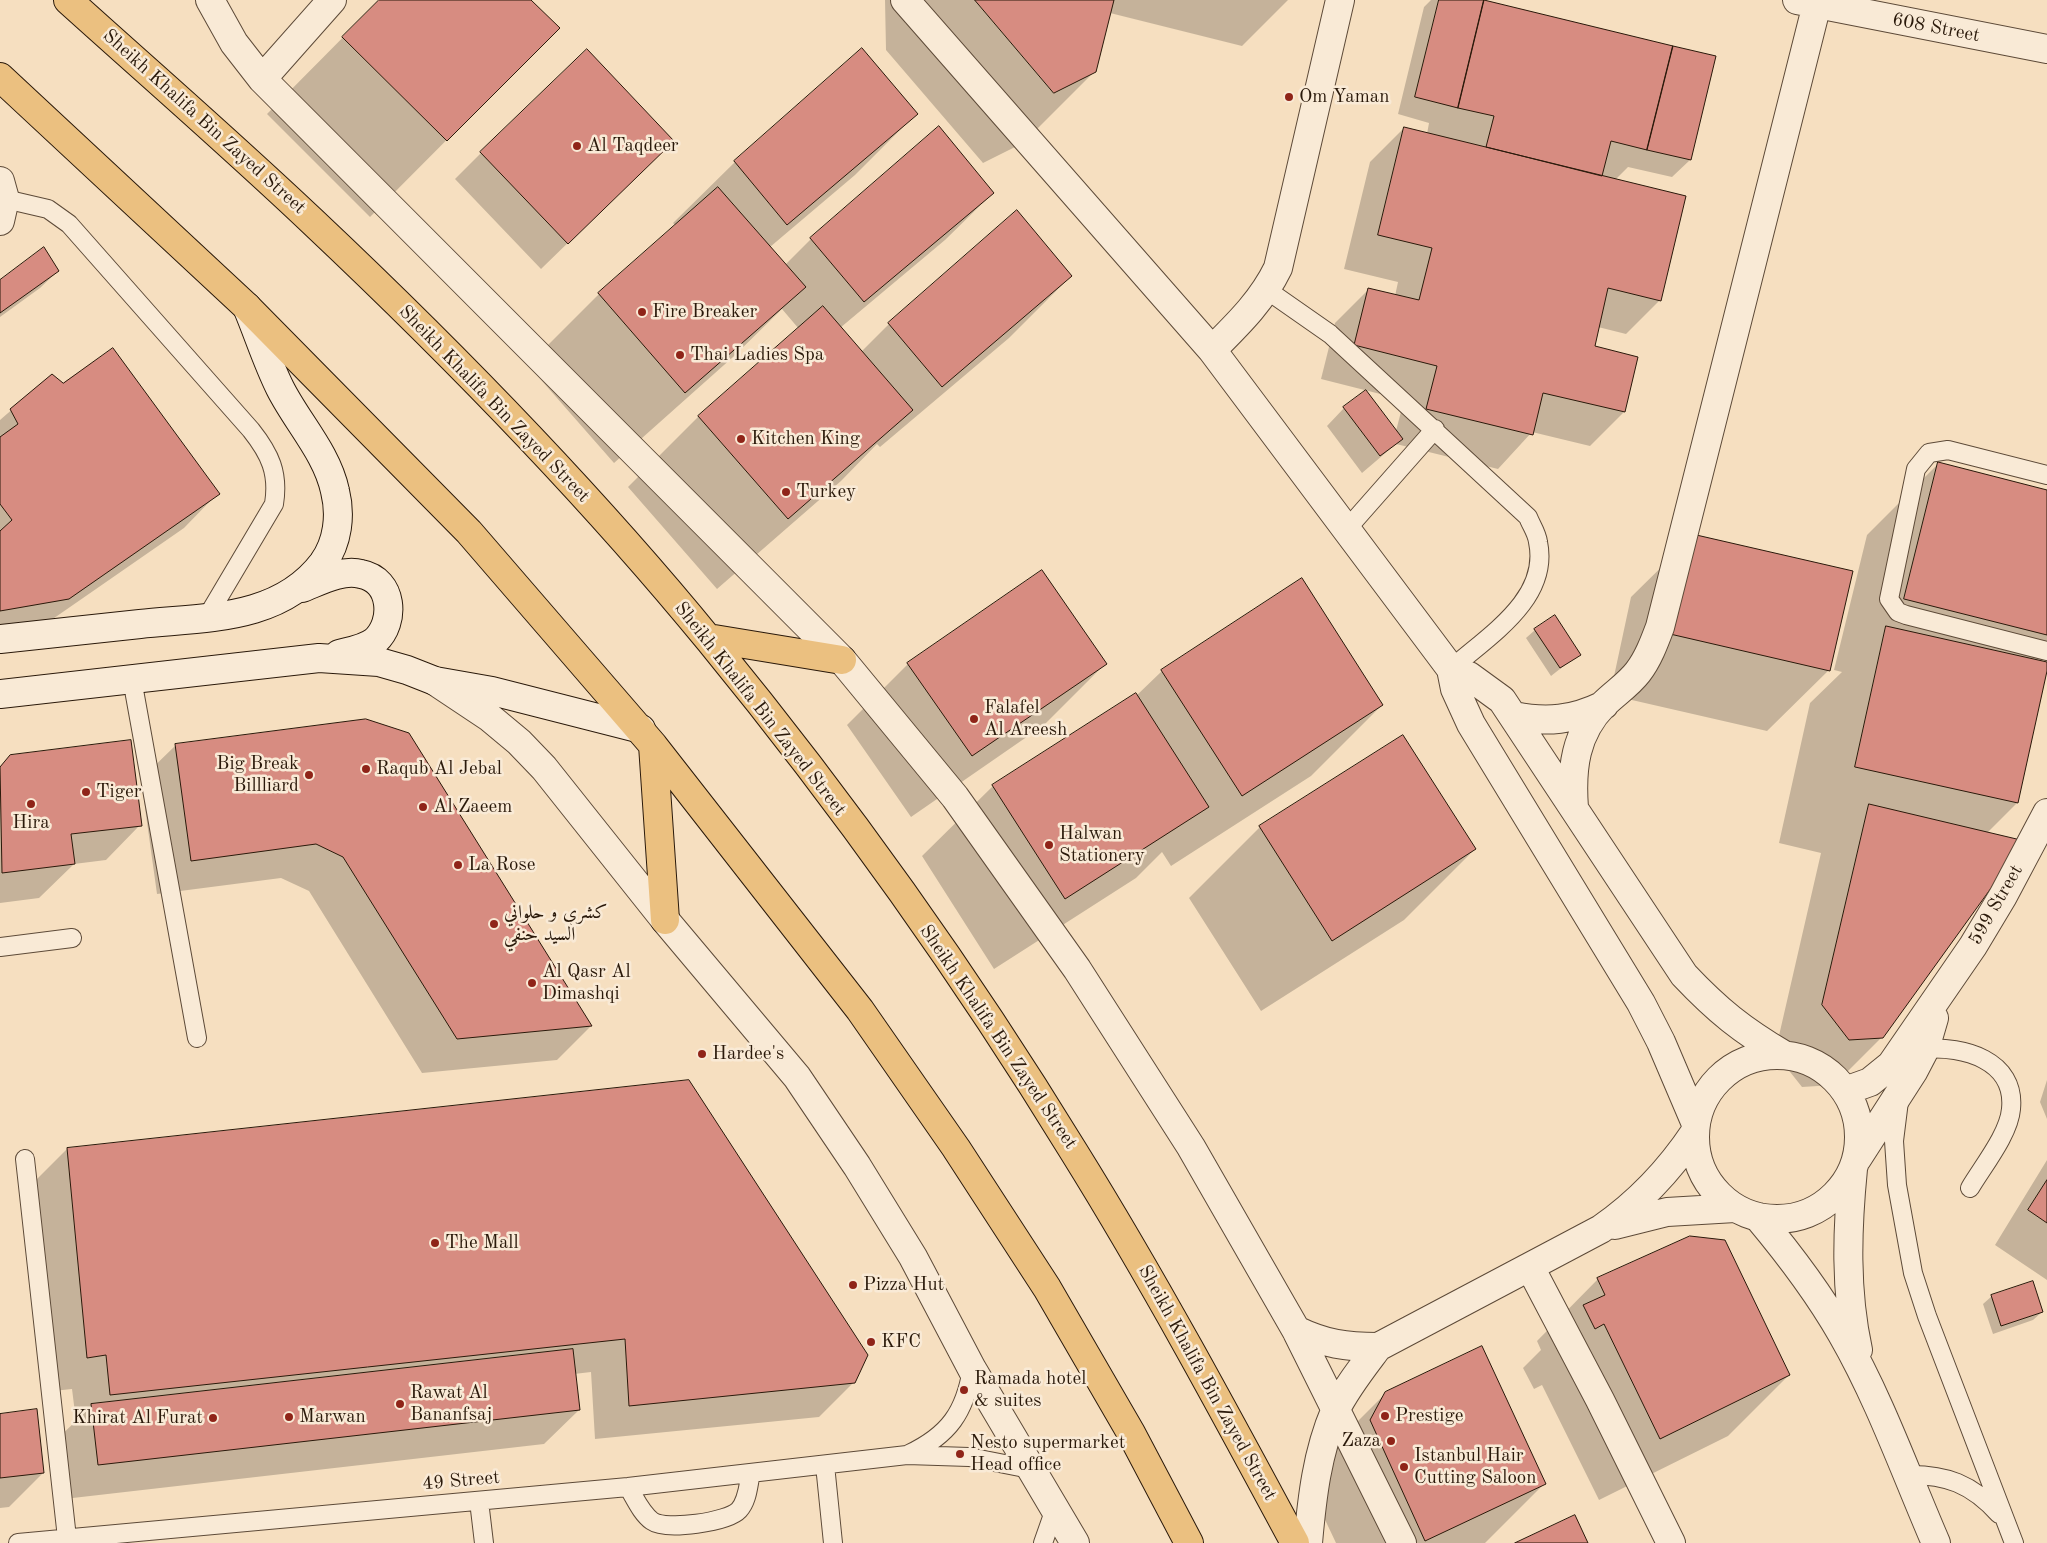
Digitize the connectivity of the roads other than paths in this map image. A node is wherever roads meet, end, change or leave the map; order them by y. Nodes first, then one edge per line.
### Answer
1 (68, 0) edge
2 (210, 0) edge
3 (332, 0) edge
4 (905, 0) edge
5 (1340, 0) edge
6 (1811, 2) edge
7 (2047, 49) edge
8 (0, 77) edge
9 (262, 79) junction
10 (2, 200) edge
11 (1267, 290) junction
12 (247, 307) junction
13 (1212, 350) junction
14 (1435, 429) junction
15 (2047, 475) edge
16 (1346, 530) junction
17 (298, 589) junction
18 (207, 617) junction
19 (708, 638) junction
20 (0, 639) edge
21 (2047, 651) edge
22 (319, 658) junction
23 (842, 660) junction
24 (1451, 670) junction
25 (132, 679) junction
26 (435, 681) junction
27 (0, 694) edge
28 (1604, 705) junction
29 (1514, 716) junction
30 (647, 737) junction
31 (1574, 808) junction
32 (2047, 812) edge
33 (2039, 847) edge
34 (665, 920) junction
35 (72, 938) dead end
36 (0, 947) edge
37 (1941, 995) junction
38 (197, 1038) dead end
39 (1925, 1049) junction
40 (1784, 1055) junction
41 (1845, 1090) junction
42 (1899, 1096) junction
43 (1695, 1128) junction
44 (25, 1159) dead end
45 (1854, 1165) junction
46 (1970, 1188) dead end
47 (1746, 1212) junction
48 (1602, 1228) junction
49 (1530, 1267) junction
50 (1296, 1330) junction
51 (1378, 1347) junction
52 (972, 1369) junction
53 (1865, 1378) junction
54 (1336, 1411) junction
55 (907, 1456) junction
56 (825, 1465) junction
57 (1030, 1468) junction
58 (751, 1473) junction
59 (1906, 1475) junction
60 (628, 1487) junction
61 (480, 1501) junction
62 (1056, 1506) junction
63 (2003, 1518) junction
64 (67, 1538) junction
65 (18, 1543) edge
66 (484, 1543) edge
67 (833, 1543) edge
68 (1043, 1543) edge
69 (1075, 1543) edge
70 (1189, 1543) edge
71 (1295, 1543) edge
72 (1308, 1543) edge
73 (1402, 1543) edge
74 (1671, 1543) edge
75 (1936, 1543) edge
76 (2014, 1543) edge

1 - 19 main road, Sheikh Khalifa Bin Zayed Street
2 - 9 street
3 - 9 street
4 - 13 street
5 - 11 street
6 - 7 street, 608 Street
6 - 28 street
8 - 12 main road
9 - 23 street
10 - 18 lane
11 - 13 street
11 - 14 lane
12 - 17 street
12 - 30 main road
13 - 16 street
14 - 16 lane
14 - 24 lane
15 - 21 lane
16 - 24 street
17 - 18 street
17 - 22 street
18 - 20 street
19 - 23 main road
19 - 71 main road, Sheikh Khalifa Bin Zayed Street
22 - 25 street
22 - 26 street
23 - 50 street
24 - 29 street
24 - 43 street
25 - 27 street
25 - 38 lane
26 - 30 street
26 - 34 street
28 - 29 street
28 - 31 street
29 - 31 street
30 - 34 main road
30 - 70 main road
31 - 40 street
32 - 33 street, 599 Street
33 - 37 street, 599 Street
34 - 52 street
35 - 36 lane
37 - 39 street, 599 Street
37 - 41 street, 599 Street
39 - 42 street, 599 Street
39 - 46 lane
40 - 41 street
40 - 43 street
41 - 45 street
42 - 45 street, 599 Street
42 - 63 lane
43 - 47 street
43 - 48 street
44 - 64 lane
45 - 47 street
45 - 53 street
47 - 48 street
47 - 53 street
48 - 49 street
49 - 51 street
49 - 74 street
50 - 51 street
50 - 54 street
51 - 54 street
52 - 55 lane, 49 Street
52 - 57 street
53 - 59 street
54 - 72 street
54 - 73 street
55 - 56 lane, 49 Street
55 - 57 lane, 49 Street
56 - 58 lane, 49 Street
56 - 67 lane
57 - 62 street
58 - 60 lane, 49 Street
58 - 60 lane
59 - 63 lane
59 - 75 street
60 - 61 lane, 49 Street
61 - 64 lane, 49 Street
61 - 66 lane
62 - 68 lane
62 - 69 street
63 - 76 lane
64 - 65 lane, 49 Street

